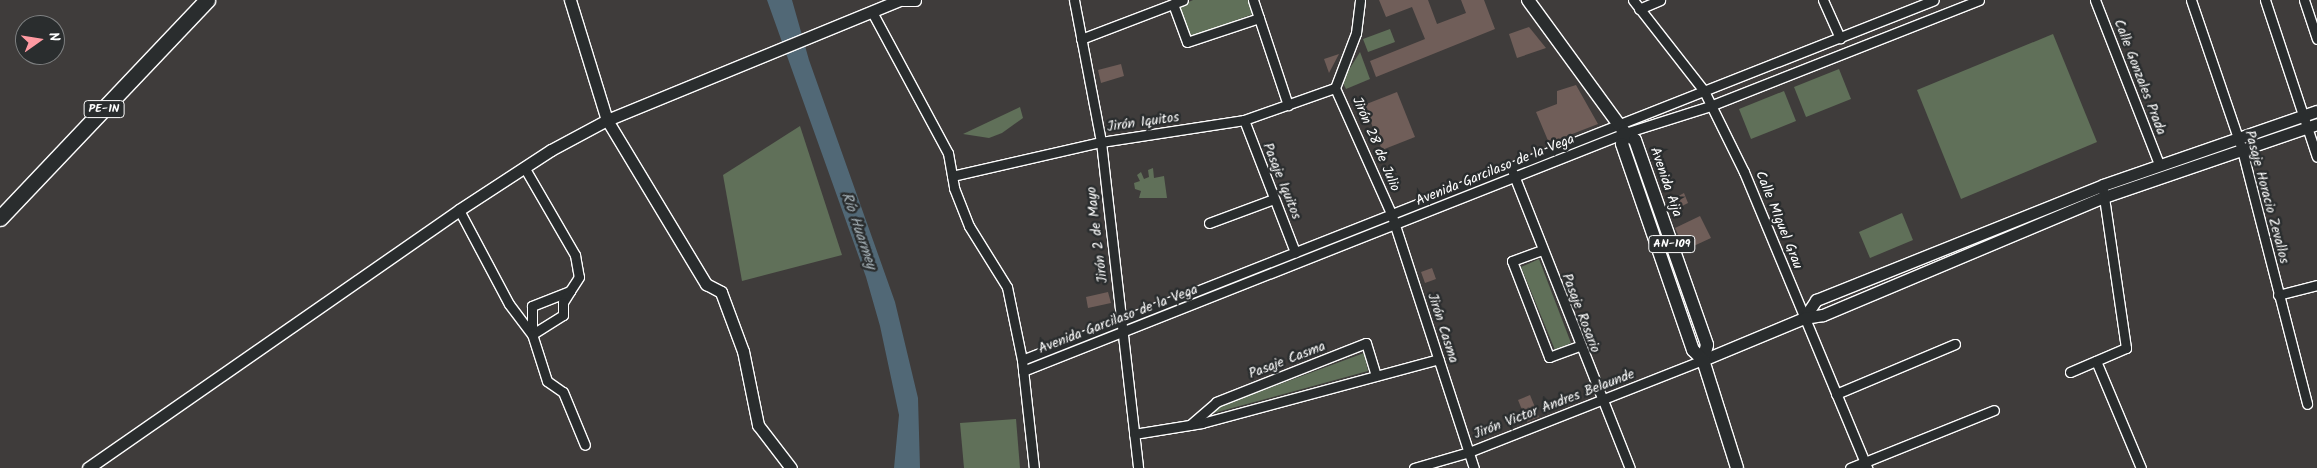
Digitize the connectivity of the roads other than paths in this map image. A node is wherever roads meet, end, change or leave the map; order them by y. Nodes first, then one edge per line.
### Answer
1 (208, 0) edge
2 (570, 0) edge
3 (902, 0) edge
4 (915, 0) edge
5 (1074, 0) edge
6 (1183, 0) edge
7 (1253, 0) edge
8 (1360, 0) edge
9 (1528, 0) edge
10 (1633, 0) edge
11 (1660, 0) edge
12 (1823, 0) edge
13 (1934, 0) edge
14 (1979, 0) edge
15 (2095, 0) edge
16 (2191, 0) edge
17 (2265, 0) edge
18 (2304, 0) edge
19 (1172, 4) junction
20 (1639, 9) junction
21 (872, 12) junction
22 (1259, 18) junction
23 (1840, 38) junction
24 (1081, 39) junction
25 (2317, 39) edge
26 (1335, 88) junction
27 (1704, 91) junction
28 (1288, 105) junction
29 (1710, 106) junction
30 (2317, 111) edge
31 (2305, 115) junction
32 (607, 120) junction
33 (1244, 120) junction
34 (2313, 125) edge
35 (1622, 128) junction
36 (2238, 138) junction
37 (1101, 142) junction
38 (2242, 150) junction
39 (2317, 156) edge
40 (2159, 164) junction
41 (1510, 166) junction
42 (524, 167) junction
43 (952, 176) junction
44 (1515, 177) junction
45 (2103, 185) junction
46 (2104, 197) junction
47 (1274, 199) junction
48 (459, 210) junction
49 (1391, 213) junction
50 (0, 218) edge
51 (1209, 223) dead end
52 (1395, 225) junction
53 (1542, 250) junction
54 (1296, 252) junction
55 (2317, 285) edge
56 (570, 291) junction
57 (2278, 295) junction
58 (1804, 318) junction
59 (1121, 321) junction
60 (1122, 332) junction
61 (532, 334) junction
62 (1955, 344) dead end
63 (1579, 346) junction
64 (1439, 358) junction
65 (1022, 360) junction
66 (1703, 360) junction
67 (2096, 362) junction
68 (1023, 371) junction
69 (2070, 372) dead end
70 (1376, 376) junction
71 (1836, 394) junction
72 (1600, 401) junction
73 (2307, 404) dead end
74 (1994, 410) dead end
75 (1190, 425) junction
76 (1134, 434) junction
77 (585, 445) dead end
78 (1470, 452) junction
79 (1866, 465) edge
80 (88, 468) edge
81 (791, 468) edge
82 (1034, 468) edge
83 (1138, 468) edge
84 (1414, 468) edge
85 (1474, 468) edge
86 (1630, 468) edge
87 (1737, 468) edge
88 (1850, 468) edge
89 (2141, 468) edge

1 - 50 highway, PE-1N
2 - 32 street
3 - 4 street
3 - 21 street
5 - 24 street, Jirón 2 de Mayo
6 - 19 street
7 - 22 street
8 - 26 street, Jirón 28 de Julio
9 - 35 main road, Avenida Aija / AN-109
10 - 20 street, Calle MIguel Grau
11 - 20 street
12 - 23 street
13 - 23 street, Avenida Garcilaso de la Vega
14 - 29 street, Avenida Garcilaso de la Vega
15 - 40 street, Calle Gonzales Prada
16 - 36 street, Pasaje Horacio Zevallos
17 - 31 street
18 - 25 street
19 - 22 street
19 - 24 street
20 - 27 street, Calle MIguel Grau
21 - 32 street
21 - 43 street
22 - 28 street
23 - 27 street, Avenida Garcilaso de la Vega
24 - 37 street, Jirón 2 de Mayo
26 - 28 street, Jirón Iquitos
26 - 49 street, Jirón 28 de Julio
27 - 29 street, Calle MIguel Grau
27 - 35 street, Avenida Garcilaso de la Vega
28 - 33 street, Jirón Iquitos
29 - 35 street, Avenida Garcilaso de la Vega
29 - 58 street, Calle MIguel Grau
30 - 31 street
31 - 34 street
31 - 36 street
32 - 42 street
32 - 81 street
33 - 37 street, Jirón Iquitos
33 - 47 street, Pasaje Iquitos
34 - 38 street
34 - 39 street
35 - 41 street, Avenida Garcilaso de la Vega
35 - 44 street, Avenida Garcilaso de la Vega
35 - 66 main road, Avenida Aija / AN-109
36 - 38 street, Pasaje Horacio Zevallos
36 - 40 street
37 - 43 street, Jirón Iquitos
37 - 59 street, Jirón 2 de Mayo
38 - 46 street
38 - 57 street, Pasaje Horacio Zevallos
40 - 45 street
41 - 44 street, Pasaje Rosario
41 - 49 street, Avenida Garcilaso de la Vega
42 - 48 street
42 - 56 street
43 - 65 street
44 - 52 street, Avenida Garcilaso de la Vega
44 - 53 street, Pasaje Rosario
45 - 46 street
45 - 58 street
46 - 58 street
46 - 67 street
47 - 51 street
47 - 54 street, Pasaje Iquitos
48 - 61 street
48 - 80 street
49 - 52 street, Jirón Casma
49 - 54 street, Avenida Garcilaso de la Vega
52 - 60 street, Avenida Garcilaso de la Vega
52 - 64 street, Jirón Casma
53 - 63 street, Pasaje Rosario
53 - 63 street
54 - 59 street, Avenida Garcilaso de la Vega
55 - 57 street
56 - 61 street
56 - 61 street
57 - 73 street, Pasaje Horacio Zevallos
58 - 66 street
58 - 71 street, Calle MIguel Grau
59 - 60 street, Jirón 2 de Mayo
59 - 65 street, Avenida Garcilaso de la Vega
60 - 68 street, Avenida Garcilaso de la Vega
60 - 76 street, Jirón 2 de Mayo
61 - 77 street
62 - 71 street
63 - 72 street, Pasaje Rosario
64 - 70 street
64 - 78 street, Jirón Casma
65 - 68 street
66 - 72 street, Jirón Victor Andres Belaunde
66 - 87 main road, Avenida Aija / AN-109
67 - 69 street
67 - 89 street
68 - 82 street
70 - 75 street
70 - 75 street, Pasaje Casma
71 - 79 street, Calle MIguel Grau
72 - 78 street, Jirón Victor Andres Belaunde
72 - 86 street, Pasaje Rosario
74 - 79 street
75 - 76 street
76 - 83 street, Jirón 2 de Mayo
78 - 84 street, Jirón Victor Andres Belaunde
78 - 85 street, Jirón Casma
79 - 88 street

